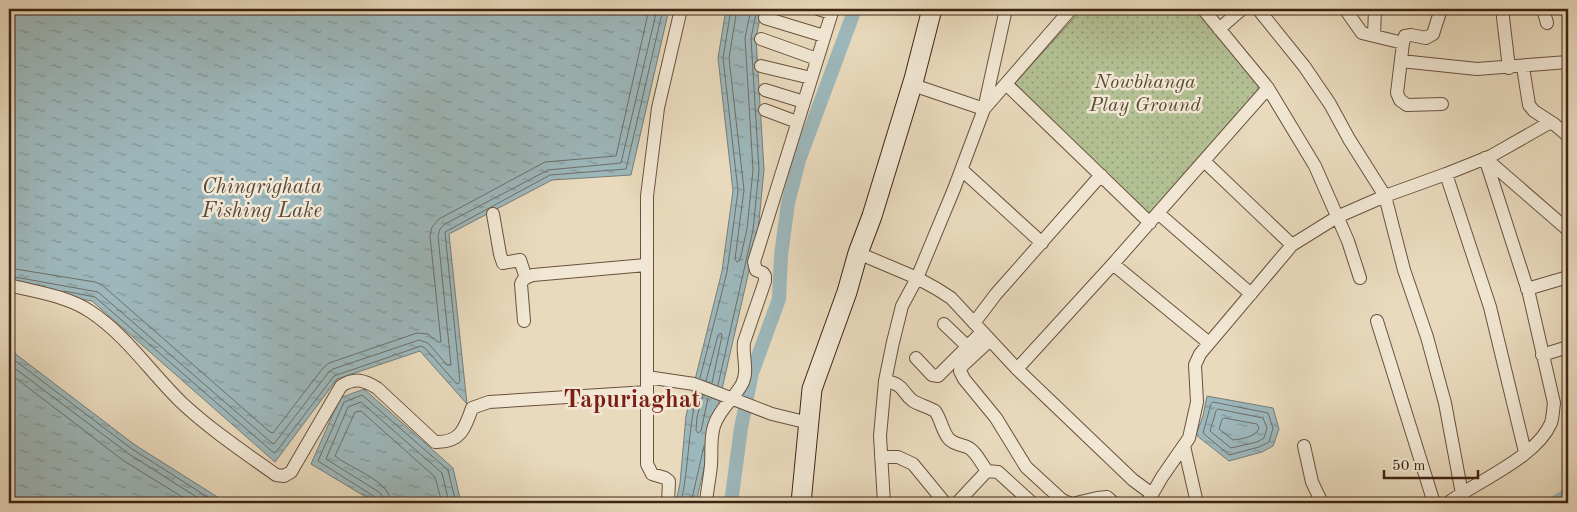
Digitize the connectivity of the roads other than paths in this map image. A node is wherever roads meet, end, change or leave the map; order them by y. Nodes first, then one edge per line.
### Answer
1 (681, 9) edge
2 (818, 9) edge
3 (932, 9) edge
4 (1006, 9) edge
5 (1071, 9) edge
6 (1203, 9) edge
7 (1242, 9) edge
8 (1258, 9) edge
9 (1345, 9) edge
10 (1374, 9) edge
11 (1441, 9) edge
12 (1502, 9) edge
13 (1543, 9) edge
14 (832, 11) edge
15 (765, 18) dead end
16 (1547, 23) dead end
17 (1219, 29) junction
18 (824, 36) junction
19 (1374, 36) junction
20 (761, 38) dead end
21 (1403, 43) junction
22 (816, 60) junction
23 (1401, 61) junction
24 (1568, 62) edge
25 (761, 66) dead end
26 (1523, 67) junction
27 (1509, 68) junction
28 (811, 78) junction
29 (912, 84) junction
30 (1006, 84) junction
31 (1268, 88) junction
32 (765, 90) dead end
33 (804, 102) junction
34 (1442, 104) dead end
35 (984, 109) junction
36 (765, 110) dead end
37 (797, 122) junction
38 (1554, 124) junction
39 (1568, 136) edge
40 (1485, 158) junction
41 (1204, 161) junction
42 (962, 170) junction
43 (1446, 174) junction
44 (1100, 175) junction
45 (1385, 196) junction
46 (493, 214) dead end
47 (1337, 217) junction
48 (1154, 218) junction
49 (1568, 230) edge
50 (1042, 243) junction
51 (1292, 244) junction
52 (858, 253) junction
53 (1113, 264) junction
54 (646, 265) junction
55 (1568, 277) edge
56 (526, 278) junction
57 (917, 278) junction
58 (1360, 278) dead end
59 (9, 285) edge
60 (1527, 288) junction
61 (1251, 294) junction
62 (524, 320) dead end
63 (1377, 321) dead end
64 (944, 324) dead end
65 (982, 332) junction
66 (1209, 343) junction
67 (967, 346) junction
68 (1568, 347) edge
69 (1542, 355) junction
70 (916, 358) dead end
71 (1017, 369) junction
72 (648, 377) junction
73 (885, 381) junction
74 (647, 392) junction
75 (735, 399) junction
76 (809, 423) junction
77 (1184, 446) junction
78 (1304, 446) dead end
79 (1525, 452) junction
80 (881, 457) junction
81 (987, 471) junction
82 (1462, 494) junction
83 (1150, 499) edge
84 (668, 503) edge
85 (706, 503) edge
86 (801, 503) edge
87 (884, 503) edge
88 (945, 503) edge
89 (957, 503) edge
90 (1032, 503) edge
91 (1069, 503) edge
92 (1076, 503) edge
93 (1114, 503) edge
94 (1197, 503) edge
95 (1322, 503) edge
96 (1434, 503) edge
97 (1448, 503) edge

1 - 54 street
2 - 14 street
3 - 29 street
4 - 35 street
5 - 30 street
6 - 17 street
7 - 17 street
8 - 45 street
9 - 19 street
10 - 19 street
11 - 21 street
12 - 27 street
13 - 16 street
14 - 18 street
15 - 18 street
17 - 31 street
18 - 22 street
19 - 21 street
20 - 22 street
21 - 23 street
22 - 28 street
23 - 27 street
23 - 34 street
24 - 26 street
25 - 28 street
26 - 27 street
26 - 38 street
28 - 33 street
29 - 35 street
29 - 52 street
30 - 35 street
30 - 44 street
31 - 41 street
31 - 47 street
32 - 33 street
33 - 37 street
35 - 42 street
36 - 37 street
37 - 75 street
38 - 39 street
38 - 40 street
40 - 43 street
40 - 49 street
40 - 60 street
41 - 48 street
41 - 51 street
42 - 50 street
42 - 57 street
43 - 45 street
43 - 79 street
44 - 48 street
44 - 50 street
45 - 47 street
45 - 82 street
46 - 56 street
47 - 51 street
47 - 58 street
48 - 53 street
48 - 61 street
50 - 65 street
51 - 61 street
52 - 57 street
52 - 76 street
53 - 66 street
53 - 71 street
54 - 56 street
54 - 72 street
55 - 60 street
56 - 62 street
57 - 65 street
57 - 73 street
59 - 74 street
60 - 69 street
61 - 66 street
63 - 96 street
64 - 67 street
65 - 67 street
65 - 71 street
65 - 91 street
66 - 77 street
67 - 70 street
68 - 69 street
69 - 79 street
71 - 83 street
72 - 74 street
72 - 75 street
73 - 80 street
73 - 81 street
74 - 84 street
75 - 76 street
75 - 85 street
76 - 86 street
77 - 83 street
77 - 94 street
78 - 95 street
79 - 82 street
80 - 87 street
80 - 88 street
81 - 89 street
81 - 90 street
82 - 97 street
92 - 93 street

